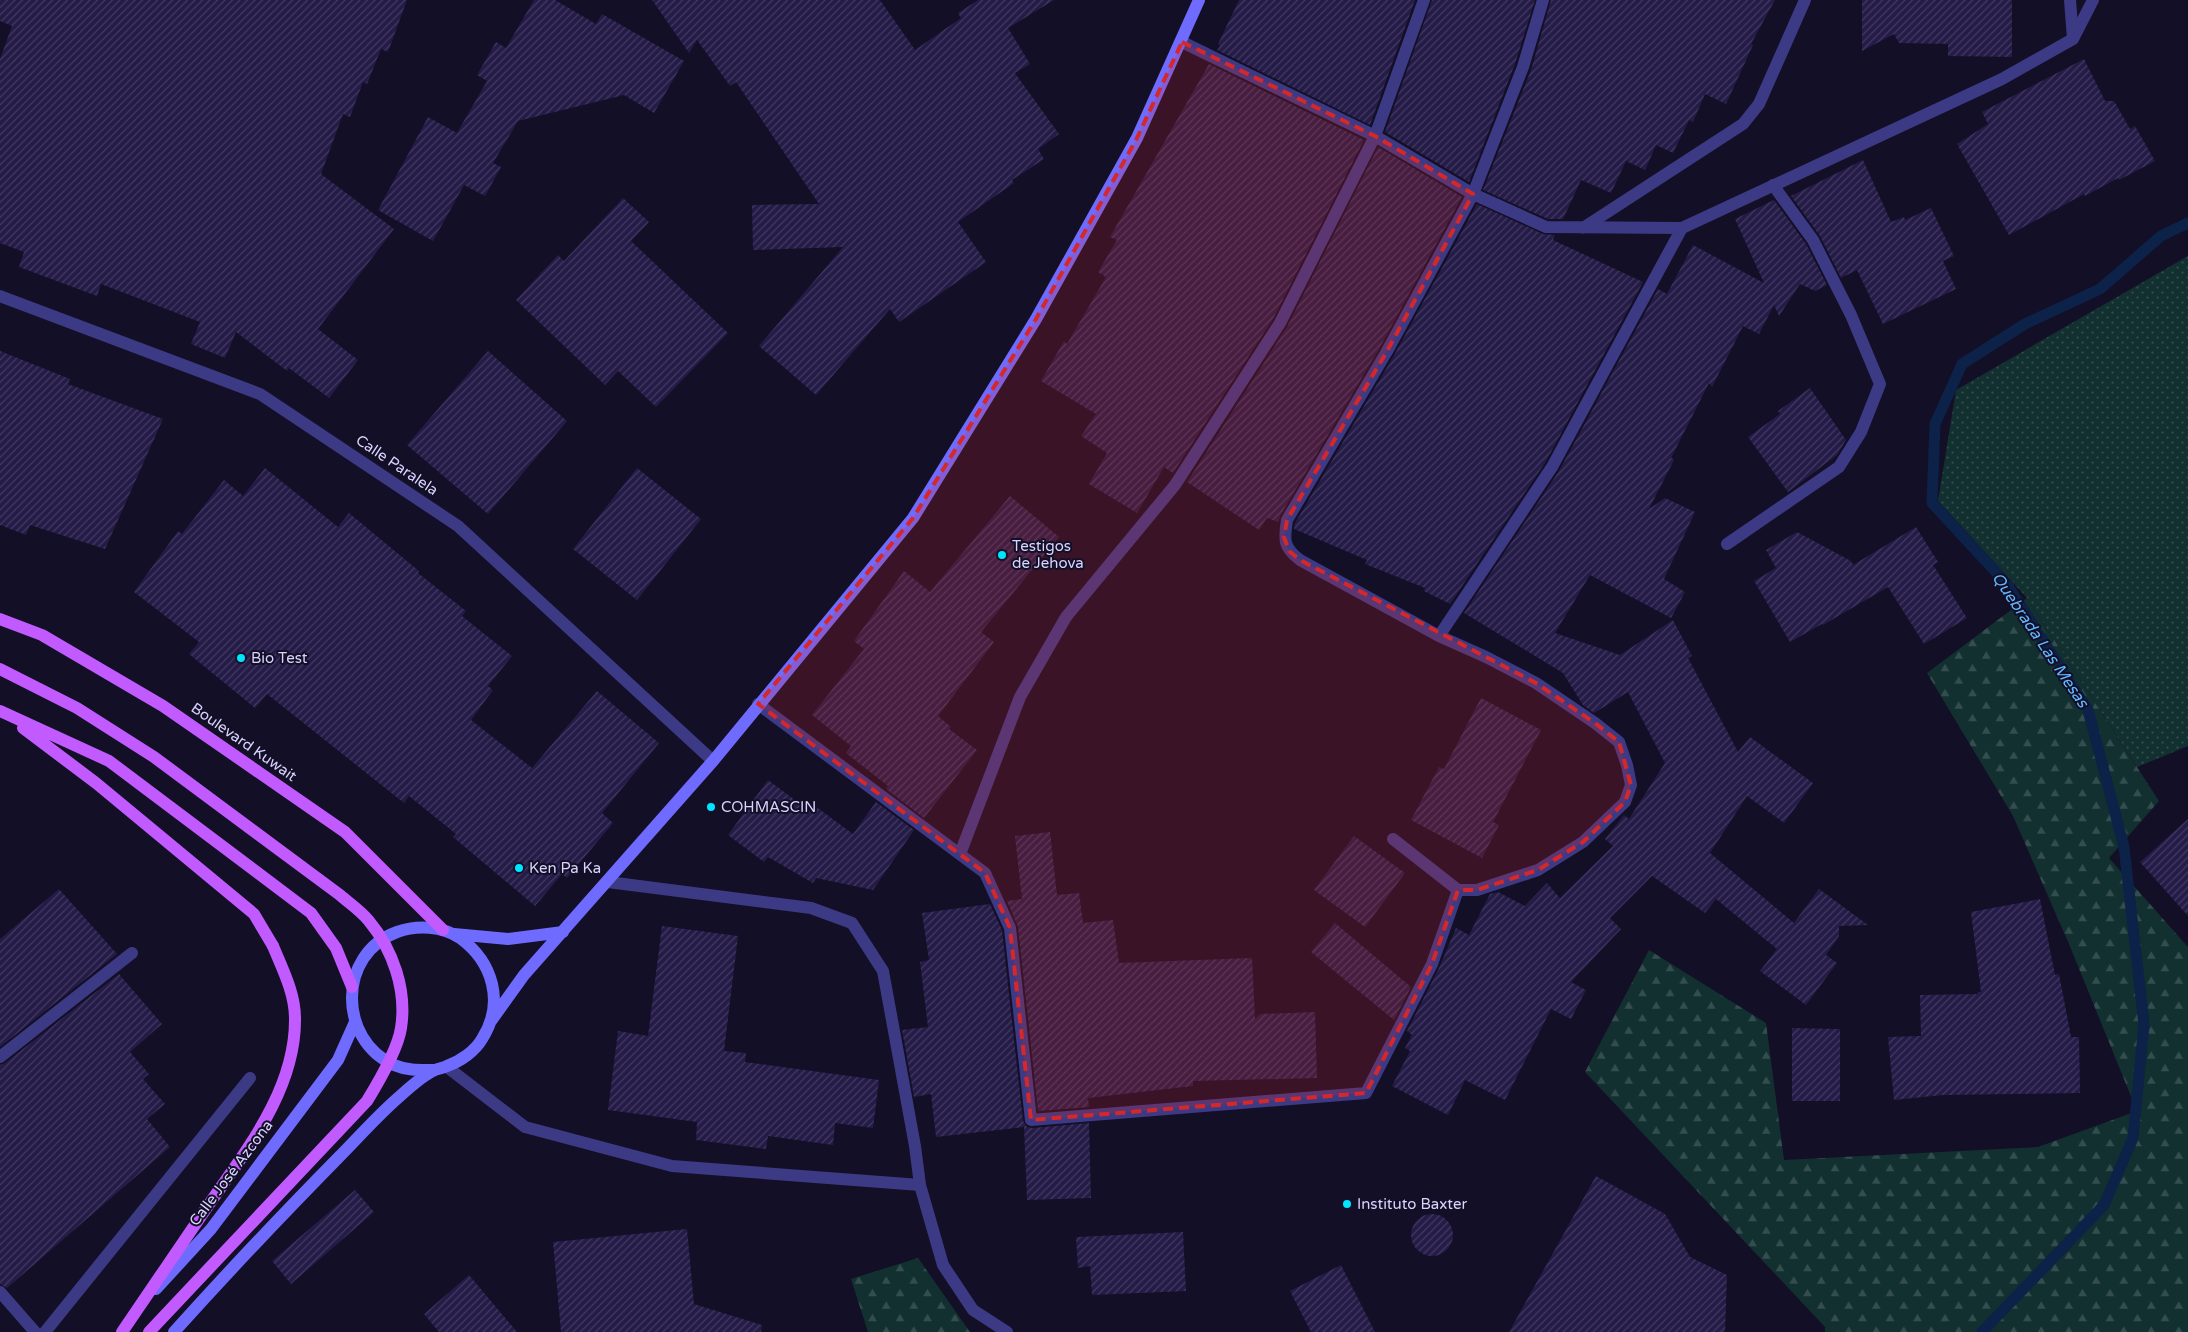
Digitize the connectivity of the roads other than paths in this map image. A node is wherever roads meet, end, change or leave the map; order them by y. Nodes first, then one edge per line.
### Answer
1 (1199, 0) edge
2 (1424, 0) edge
3 (1543, 0) edge
4 (1805, 0) edge
5 (2070, 0) edge
6 (2093, 0) edge
7 (2073, 39) junction
8 (1182, 42) junction
9 (1375, 136) junction
10 (1773, 185) junction
11 (1473, 194) junction
12 (1682, 228) junction
13 (1583, 229) junction
14 (0, 296) edge
15 (1727, 544) dead end
16 (0, 619) edge
17 (1439, 636) junction
18 (0, 669) edge
19 (758, 704) junction
20 (2, 712) edge
21 (713, 761) junction
22 (1393, 839) dead end
23 (960, 854) junction
24 (608, 882) junction
25 (1458, 890) junction
26 (448, 932) junction
27 (563, 932) junction
28 (132, 953) dead end
29 (352, 987) junction
30 (491, 1021) junction
31 (355, 1022) junction
32 (0, 1057) edge
33 (441, 1068) junction
34 (250, 1078) dead end
35 (920, 1185) junction
36 (0, 1292) edge
37 (35, 1332) edge
38 (45, 1332) edge
39 (116, 1332) edge
40 (122, 1332) edge
41 (149, 1332) edge
42 (174, 1332) edge
43 (1007, 1332) edge

1 - 8 main road
2 - 9 street
3 - 11 street
4 - 13 street
5 - 7 street
6 - 7 street
7 - 10 street
8 - 9 street
8 - 19 main road
9 - 11 street
9 - 23 street
10 - 12 street
10 - 15 street
11 - 13 street
11 - 17 street
12 - 13 street
12 - 17 street
14 - 21 street, Calle Paralela
16 - 26 main road, Boulevard Kuwait
17 - 25 street
18 - 41 main road, bridge
19 - 21 main road
19 - 23 street
20 - 29 main road
20 - 40 main road, bridge
21 - 24 main road
22 - 25 street
23 - 25 street
24 - 27 main road
24 - 35 street
26 - 27 main road
26 - 29 main road
26 - 30 main road
27 - 30 main road
28 - 32 street
29 - 31 main road
30 - 33 main road
31 - 33 main road
31 - 39 main road, Calle José Azcona
33 - 35 street
33 - 42 main road
34 - 38 street
35 - 43 street
36 - 37 street

